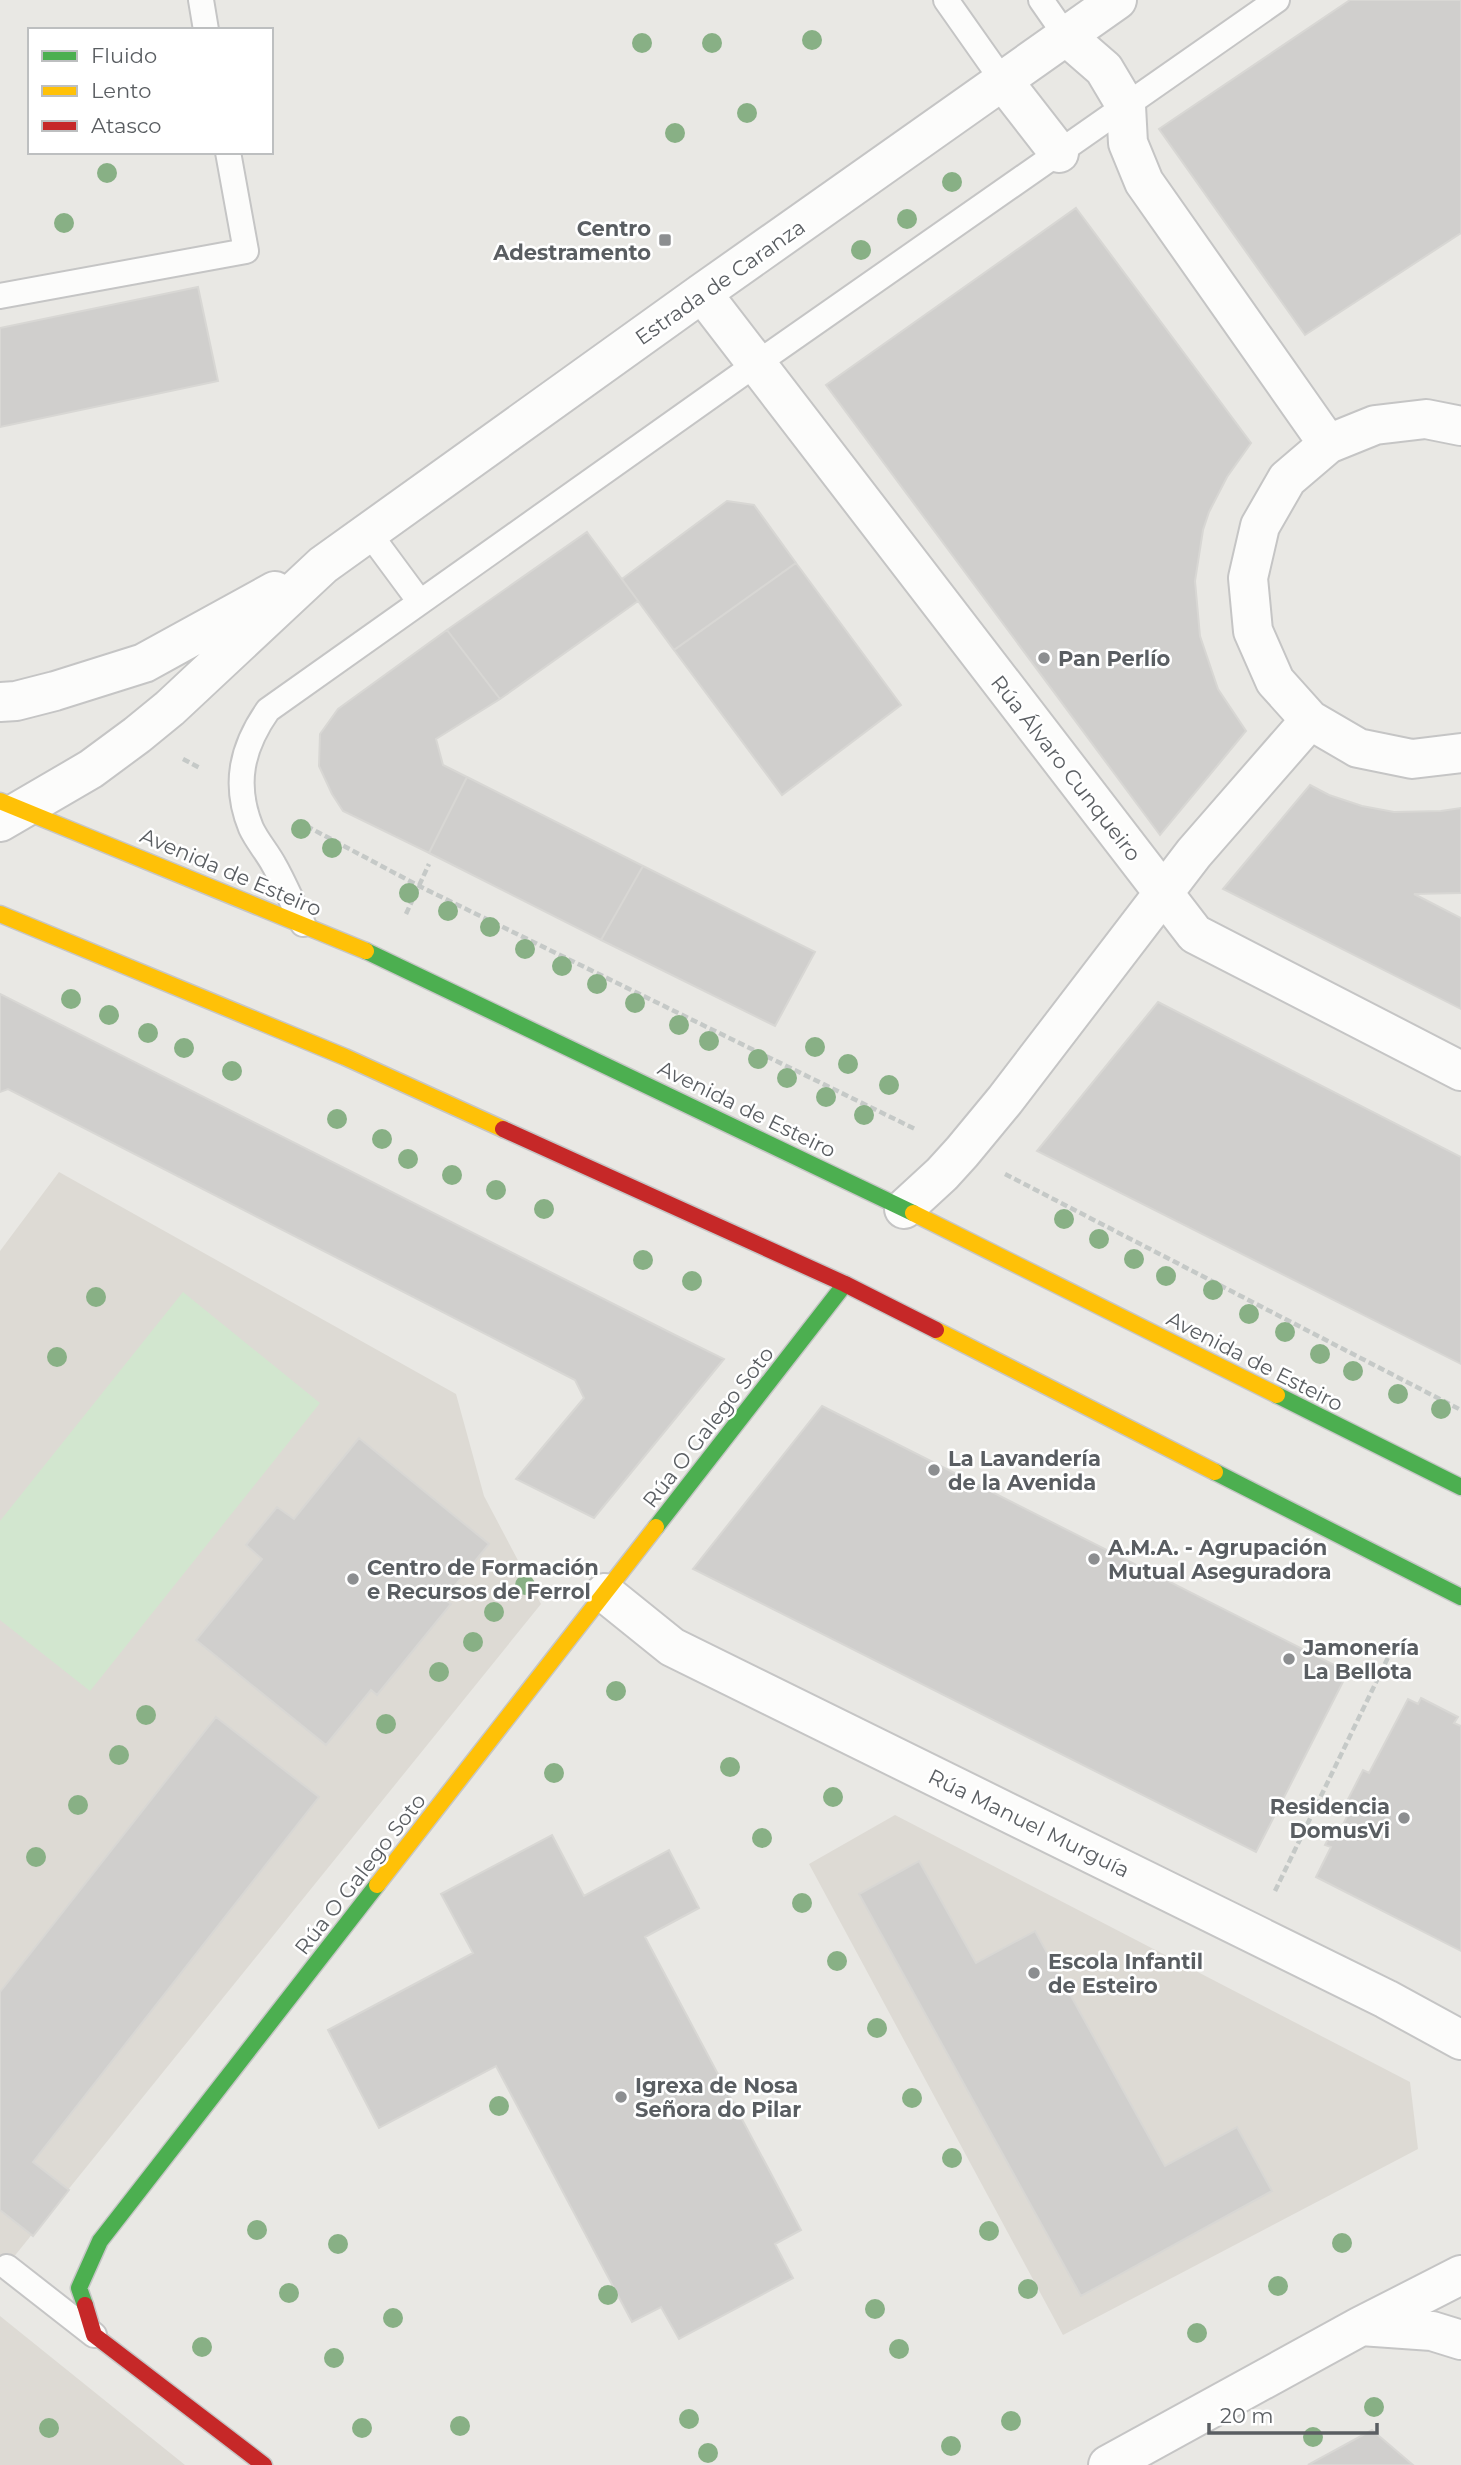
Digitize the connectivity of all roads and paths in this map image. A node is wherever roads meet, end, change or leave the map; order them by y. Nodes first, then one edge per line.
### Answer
1 (201, 0) edge
2 (946, 0) edge
3 (1041, 0) edge
4 (1117, 0) edge
5 (1278, 0) edge
6 (206, 28) edge
7 (1066, 36) junction
8 (1003, 81) junction
9 (1126, 106) junction
10 (1059, 153) junction
11 (228, 154) edge
12 (702, 293) junction
13 (0, 296) edge
14 (756, 364) junction
15 (1461, 426) edge
16 (1328, 444) junction
17 (369, 533) junction
18 (323, 565) junction
19 (420, 602) junction
20 (0, 702) edge
21 (1310, 720) junction
22 (1461, 753) edge
23 (8, 810) edge
24 (289, 817) dead end
25 (429, 864) dead end
26 (419, 886) junction
27 (1163, 894) junction
28 (0, 914) edge
29 (403, 920) dead end
30 (303, 924) junction
31 (1461, 1071) edge
32 (916, 1129) dead end
33 (1009, 1176) dead end
34 (904, 1209) junction
35 (845, 1284) junction
36 (1461, 1410) edge
37 (1461, 1487) edge
38 (605, 1593) junction
39 (1461, 1597) edge
40 (1395, 1643) dead end
41 (1254, 1934) junction
42 (1461, 2040) edge
43 (7, 2267) dead end
44 (1461, 2275) edge
45 (1361, 2326) junction
46 (94, 2335) junction
47 (1461, 2340) edge
48 (264, 2465) edge
49 (1108, 2465) edge

1 - 6 lane
2 - 8 lane
3 - 7 lane
4 - 7 street, Estrada de Caranza
5 - 9 lane
7 - 8 street, Estrada de Caranza
7 - 9 street
8 - 10 street
8 - 12 street, Estrada de Caranza
9 - 10 lane
9 - 16 street
10 - 14 lane
11 - 13 lane
12 - 14 street, Rúa Álvaro Cunqueiro
12 - 17 street, Estrada de Caranza
14 - 19 lane
14 - 27 street, Rúa Álvaro Cunqueiro
15 - 16 street
16 - 21 street
17 - 18 street, Estrada de Caranza
17 - 19 lane
18 - 20 street
18 - 23 street
19 - 30 lane
21 - 22 street
21 - 27 street
23 - 30 main road, Avenida de Esteiro
24 - 26 path
25 - 26 path
26 - 29 path
26 - 32 path
27 - 31 street, Rúa Álvaro Cunqueiro
27 - 34 street
28 - 35 main road
30 - 34 main road, Avenida de Esteiro
33 - 36 path
34 - 37 main road, Avenida de Esteiro
35 - 38 main road, Rúa O Galego Soto
35 - 39 main road
38 - 41 street, Rúa Manuel Murguía
38 - 46 main road, Rúa O Galego Soto
40 - 41 path
41 - 42 street, Rúa Manuel Murguía
43 - 46 lane
44 - 45 street
45 - 47 street
45 - 49 street
46 - 48 main road

